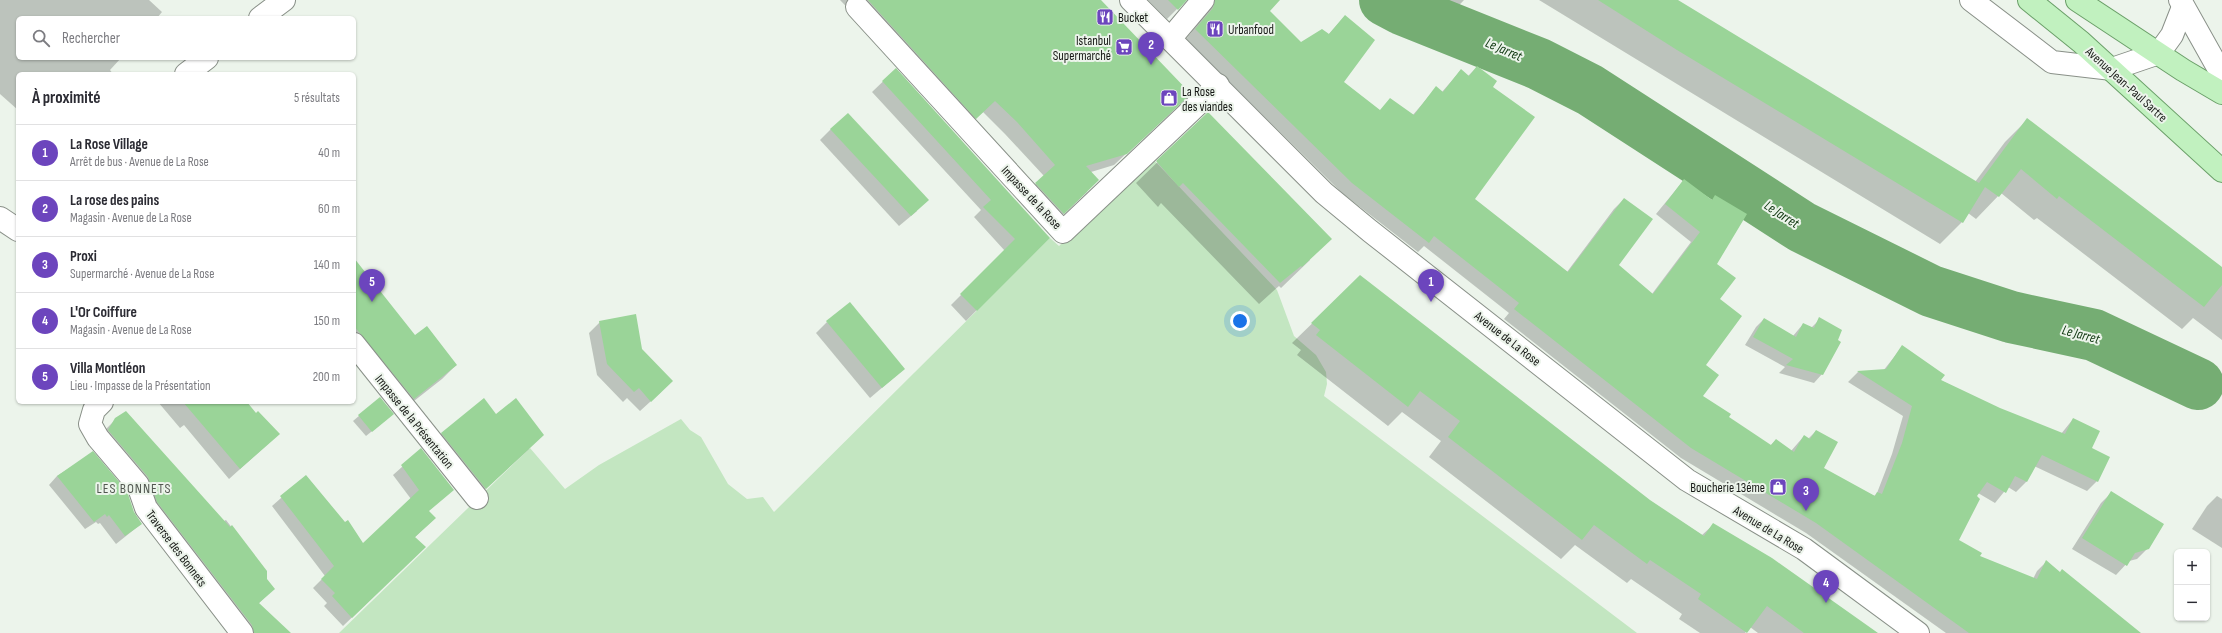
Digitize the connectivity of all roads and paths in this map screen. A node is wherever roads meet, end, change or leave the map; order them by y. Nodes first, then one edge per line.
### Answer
1 (284, 0) edge
2 (1132, 0) edge
3 (1204, 0) edge
4 (1970, 0) edge
5 (2029, 0) edge
6 (2077, 0) edge
7 (2181, 3) edge
8 (857, 7) dead end
9 (263, 16) edge
10 (1170, 39) junction
11 (2159, 53) junction
12 (205, 60) edge
13 (2112, 70) junction
14 (189, 72) edge
15 (2222, 75) edge
16 (1218, 85) junction
17 (2222, 93) edge
18 (2222, 171) edge
19 (356, 347) edge
20 (100, 404) edge
21 (477, 498) dead end
22 (242, 633) edge
23 (1918, 633) edge

1 - 9 street
2 - 10 street, Avenue de La Rose
3 - 10 street
4 - 13 street
5 - 13 main road, Avenue Jean-Paul Sartre
6 - 11 main road
7 - 11 street
7 - 15 street
8 - 16 street, Impasse de la Rose
10 - 16 street, Avenue de La Rose
11 - 13 street
11 - 17 main road
12 - 14 street
13 - 18 main road, Avenue Jean-Paul Sartre
16 - 23 street, Avenue de La Rose
19 - 21 street, Impasse de la Présentation
20 - 22 street, Traverse des Bonnets

